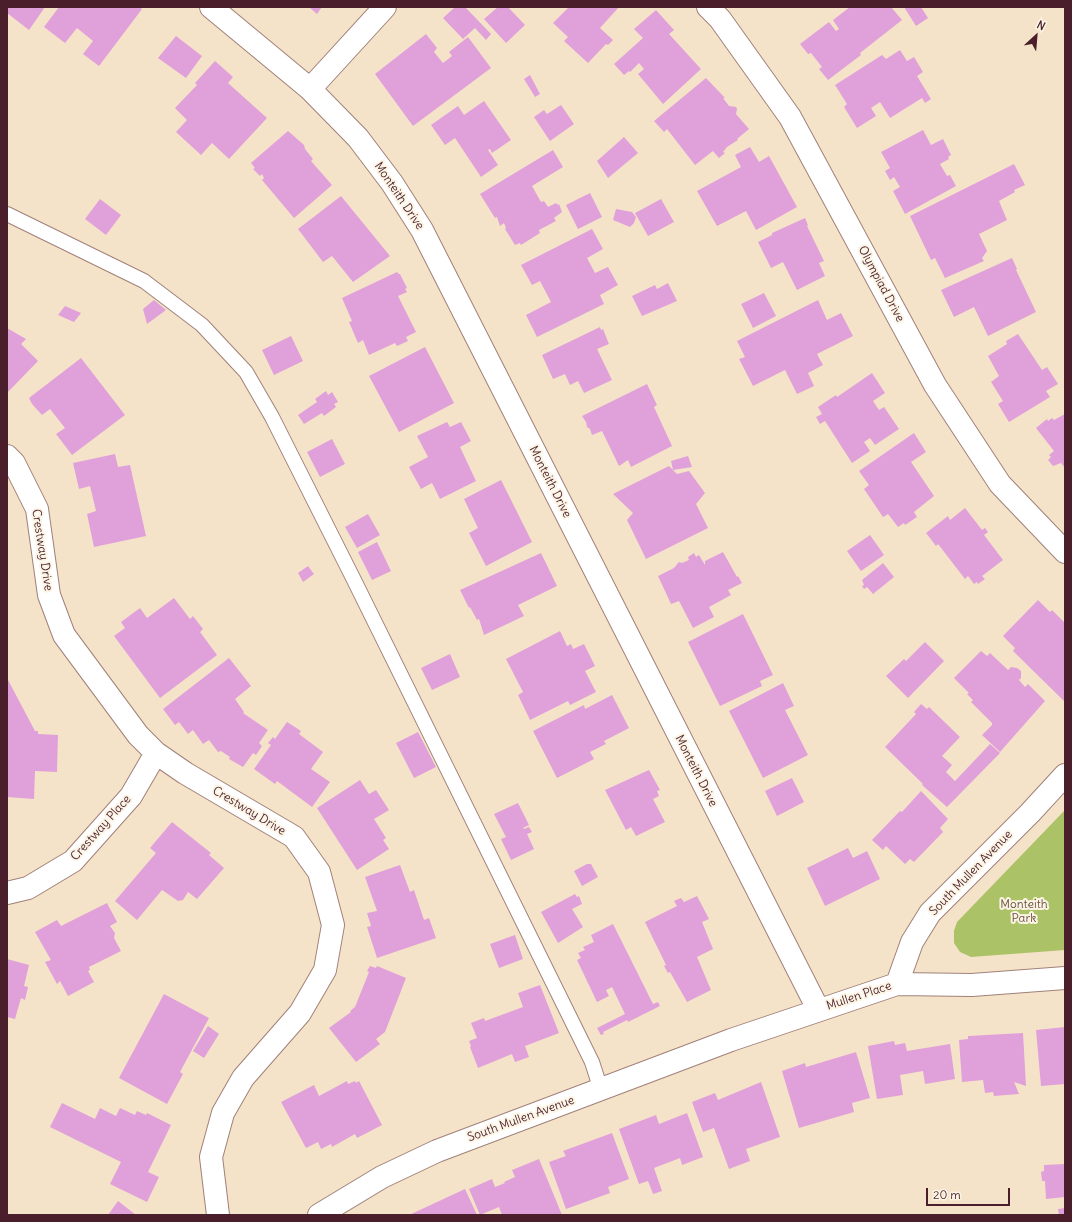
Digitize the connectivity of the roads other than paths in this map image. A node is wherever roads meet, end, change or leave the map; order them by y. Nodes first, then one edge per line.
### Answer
1 (211, 7) edge
2 (386, 7) edge
3 (708, 7) edge
4 (310, 89) junction
5 (7, 214) edge
6 (7, 456) edge
7 (1065, 552) edge
8 (156, 753) junction
9 (1065, 775) edge
10 (7, 893) edge
11 (1065, 978) edge
12 (896, 984) junction
13 (818, 1010) junction
14 (731, 1040) joint
15 (601, 1090) junction
16 (218, 1215) edge
17 (319, 1215) edge

1 - 4 street, Monteith Drive
2 - 4 street
3 - 7 street, Olympiad Drive
4 - 13 street, Monteith Drive
5 - 15 lane
6 - 8 street, Crestway Drive
8 - 10 street, Crestway Place
8 - 16 street, Crestway Drive
9 - 12 street, South Mullen Avenue
11 - 12 street, Mullen Place
12 - 13 street, Mullen Place
13 - 14 street, Mullen Place
14 - 15 street, South Mullen Avenue
15 - 17 street, South Mullen Avenue

